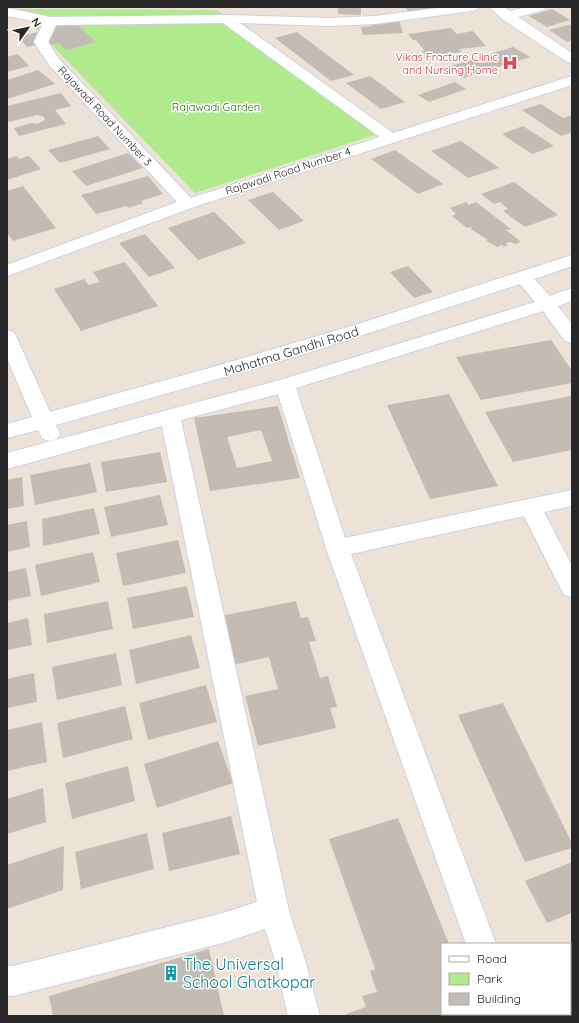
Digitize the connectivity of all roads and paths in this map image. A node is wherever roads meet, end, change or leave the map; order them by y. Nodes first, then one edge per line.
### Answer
1 (472, 7) edge
2 (495, 7) edge
3 (540, 7) edge
4 (7, 12) edge
5 (507, 16) junction
6 (226, 19) junction
7 (51, 21) junction
8 (572, 44) edge
9 (557, 49) junction
10 (572, 59) edge
11 (572, 80) edge
12 (391, 138) junction
13 (188, 204) junction
14 (572, 260) edge
15 (7, 271) edge
16 (523, 277) junction
17 (572, 294) edge
18 (547, 304) junction
19 (7, 336) edge
20 (572, 337) edge
21 (285, 386) junction
22 (170, 417) junction
23 (45, 421) junction
24 (7, 431) edge
25 (55, 448) junction
26 (7, 461) edge
27 (572, 498) edge
28 (530, 507) junction
29 (337, 548) junction
30 (572, 588) edge
31 (274, 911) junction
32 (481, 943) edge
33 (7, 981) edge
34 (304, 1016) edge

1 - 6 street
2 - 5 street
3 - 5 street
4 - 7 street
5 - 9 street
6 - 7 street
6 - 12 street
7 - 13 street, Rajawadi Road Number 3
8 - 9 street
9 - 10 street
11 - 12 street, Rajawadi Road Number 4
12 - 13 street, Rajawadi Road Number 4
13 - 15 street, Rajawadi Road Number 4
14 - 16 street, Mahatma Gandhi Road
16 - 18 street
16 - 23 street, Mahatma Gandhi Road
17 - 18 street
18 - 20 street
18 - 21 street
19 - 23 street
21 - 22 street
21 - 29 street
22 - 25 street
22 - 31 street
23 - 24 street, Mahatma Gandhi Road
23 - 25 street
25 - 26 street
27 - 28 street
28 - 29 street
28 - 30 street
29 - 32 street
31 - 33 street
31 - 34 street

